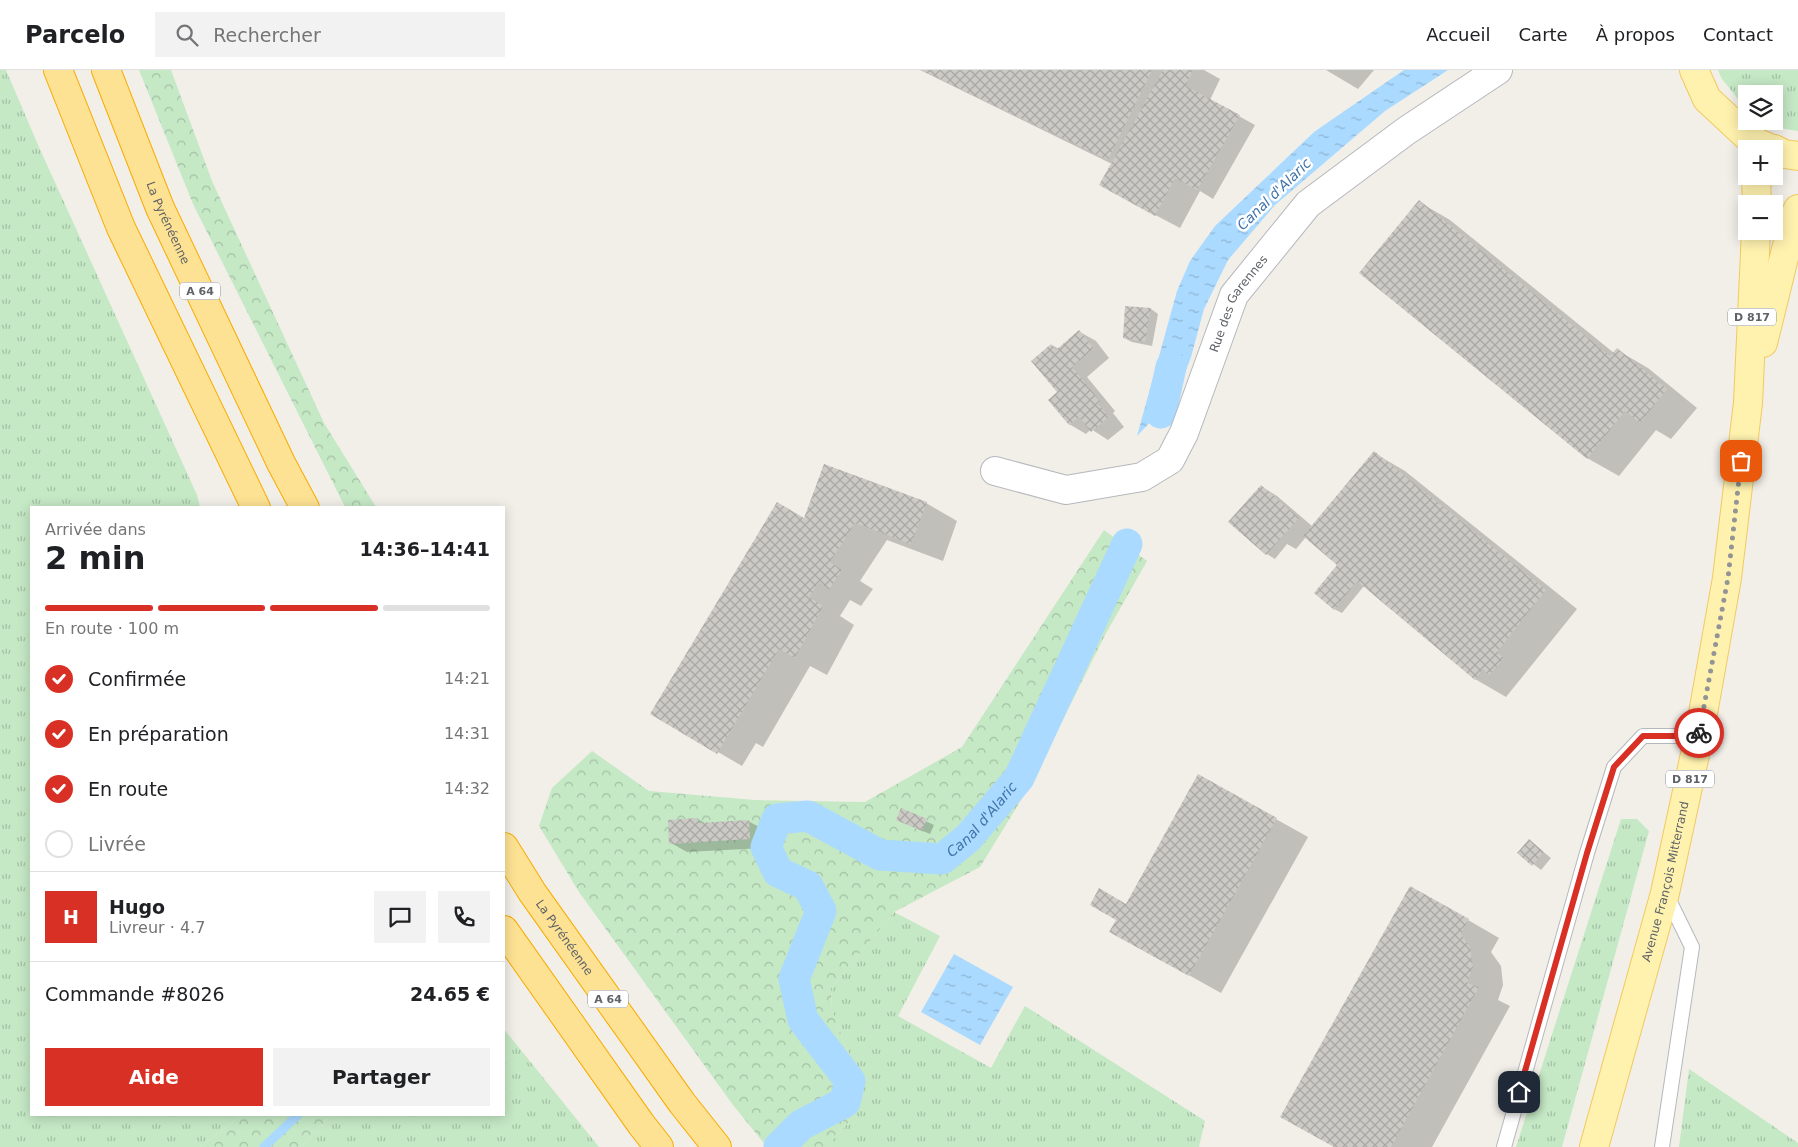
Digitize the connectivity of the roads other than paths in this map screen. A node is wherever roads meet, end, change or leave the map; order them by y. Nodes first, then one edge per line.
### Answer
1 (58, 70) edge
2 (106, 70) edge
3 (1498, 70) edge
4 (1694, 70) edge
5 (1754, 140) edge
6 (1783, 154) edge
7 (1798, 156) edge
8 (1798, 209) edge
9 (1756, 240) edge
10 (1748, 403) junction
11 (996, 471) dead end
12 (255, 506) edge
13 (304, 506) edge
14 (1699, 736) junction
15 (505, 849) edge
16 (1665, 893) junction
17 (505, 931) edge
18 (659, 1147) edge
19 (717, 1147) edge
20 (1504, 1147) edge
21 (1594, 1147) edge
22 (1662, 1147) edge

1 - 12 highway
2 - 13 highway, La Pyrénéenne / A 64
3 - 11 street, Rue des Garennes
4 - 5 main road
6 - 7 main road
8 - 10 main road, Avenue François Mitterrand / D 817
9 - 10 main road, Avenue François Mitterrand / D 817
10 - 14 main road, Avenue François Mitterrand / D 817
14 - 16 main road, Avenue François Mitterrand / D 817
14 - 20 lane
15 - 19 highway, La Pyrénéenne / A 64
16 - 21 main road, Avenue François Mitterrand / D 817
16 - 22 lane
17 - 18 highway

